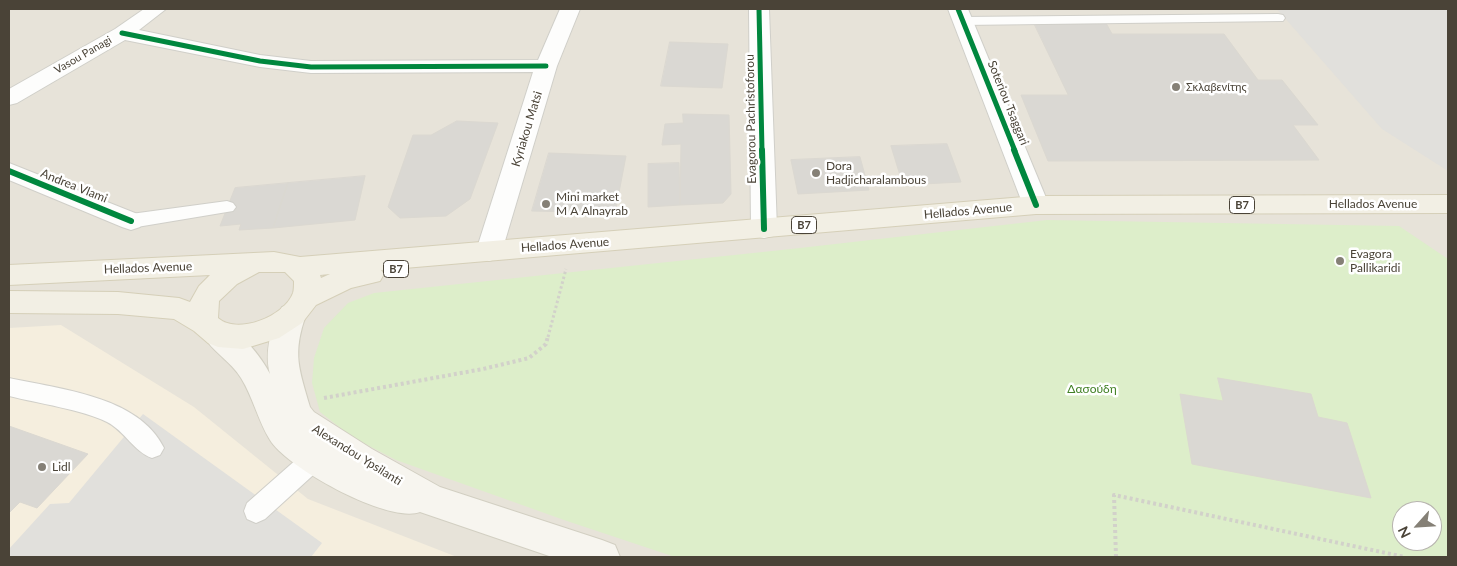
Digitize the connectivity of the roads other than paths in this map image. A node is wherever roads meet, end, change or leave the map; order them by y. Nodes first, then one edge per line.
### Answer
1 (156, 9) edge
2 (570, 9) edge
3 (759, 9) edge
4 (961, 15) edge
5 (1278, 18) dead end
6 (122, 33) junction
7 (546, 66) junction
8 (9, 98) edge
9 (9, 171) edge
10 (1448, 204) edge
11 (1036, 206) junction
12 (227, 207) dead end
13 (131, 221) joint
14 (764, 229) junction
15 (489, 251) junction
16 (250, 265) junction
17 (293, 265) junction
18 (9, 275) edge
19 (9, 302) edge
20 (299, 306) junction
21 (211, 329) junction
22 (9, 387) edge
23 (152, 448) dead end
24 (314, 459) junction
25 (431, 500) junction
26 (256, 511) dead end
27 (602, 557) edge

1 - 6 street, Vasou Panagi
2 - 7 street, Kyriakou Matsi
3 - 14 street, Evagorou Pachristoforou
4 - 5 lane
4 - 11 street, Soteriou Tsaggari
6 - 7 street
6 - 8 street, Vasou Panagi
7 - 15 street, Kyriakou Matsi
9 - 13 street, Andrea Vlami
10 - 11 main road, Hellados Avenue / B7
11 - 14 main road, Hellados Avenue / B7
12 - 13 lane
14 - 15 main road, Hellados Avenue / B7
15 - 17 main road, Hellados Avenue / B7
15 - 20 main road, Hellados Avenue / B7
16 - 17 main road, Hellados Avenue / B7
16 - 18 main road, Hellados Avenue / B7
16 - 21 main road, B7
17 - 20 main road
19 - 21 main road, B7
20 - 21 main road, B7
20 - 25 main road, Alexandou Ypsilanti
21 - 24 main road, Alexandou Ypsilanti
22 - 23 lane
24 - 25 main road, Alexandou Ypsilanti
24 - 26 lane
25 - 27 main road, Alexandou Ypsilanti

